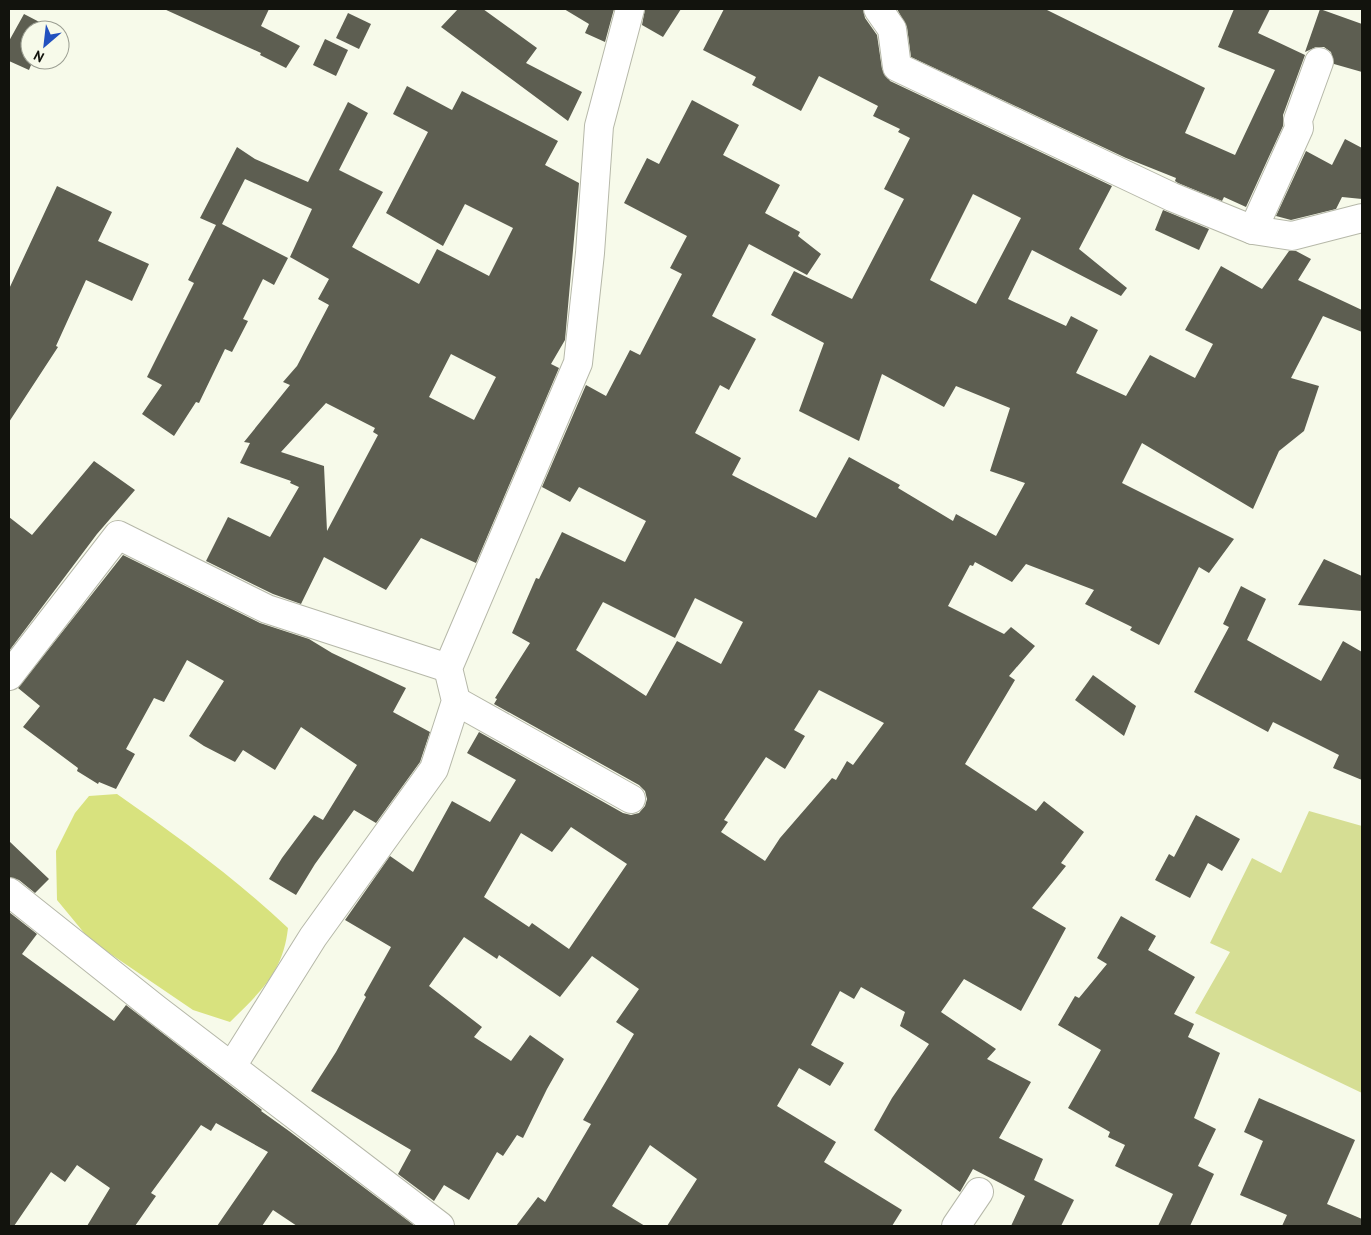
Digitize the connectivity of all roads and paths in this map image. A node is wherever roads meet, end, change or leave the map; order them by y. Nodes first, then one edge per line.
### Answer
1 (630, 9) edge
2 (878, 9) edge
3 (1319, 62) dead end
4 (1362, 218) edge
5 (1253, 230) junction
6 (448, 668) junction
7 (9, 676) edge
8 (456, 701) junction
9 (631, 799) dead end
10 (9, 892) edge
11 (232, 1066) junction
12 (979, 1192) dead end
13 (440, 1226) edge
14 (956, 1226) edge

1 - 6 street
2 - 5 street
3 - 5 street
4 - 5 street
6 - 7 street
6 - 8 street
8 - 9 street
8 - 11 street
10 - 11 street
11 - 13 street
12 - 14 street

